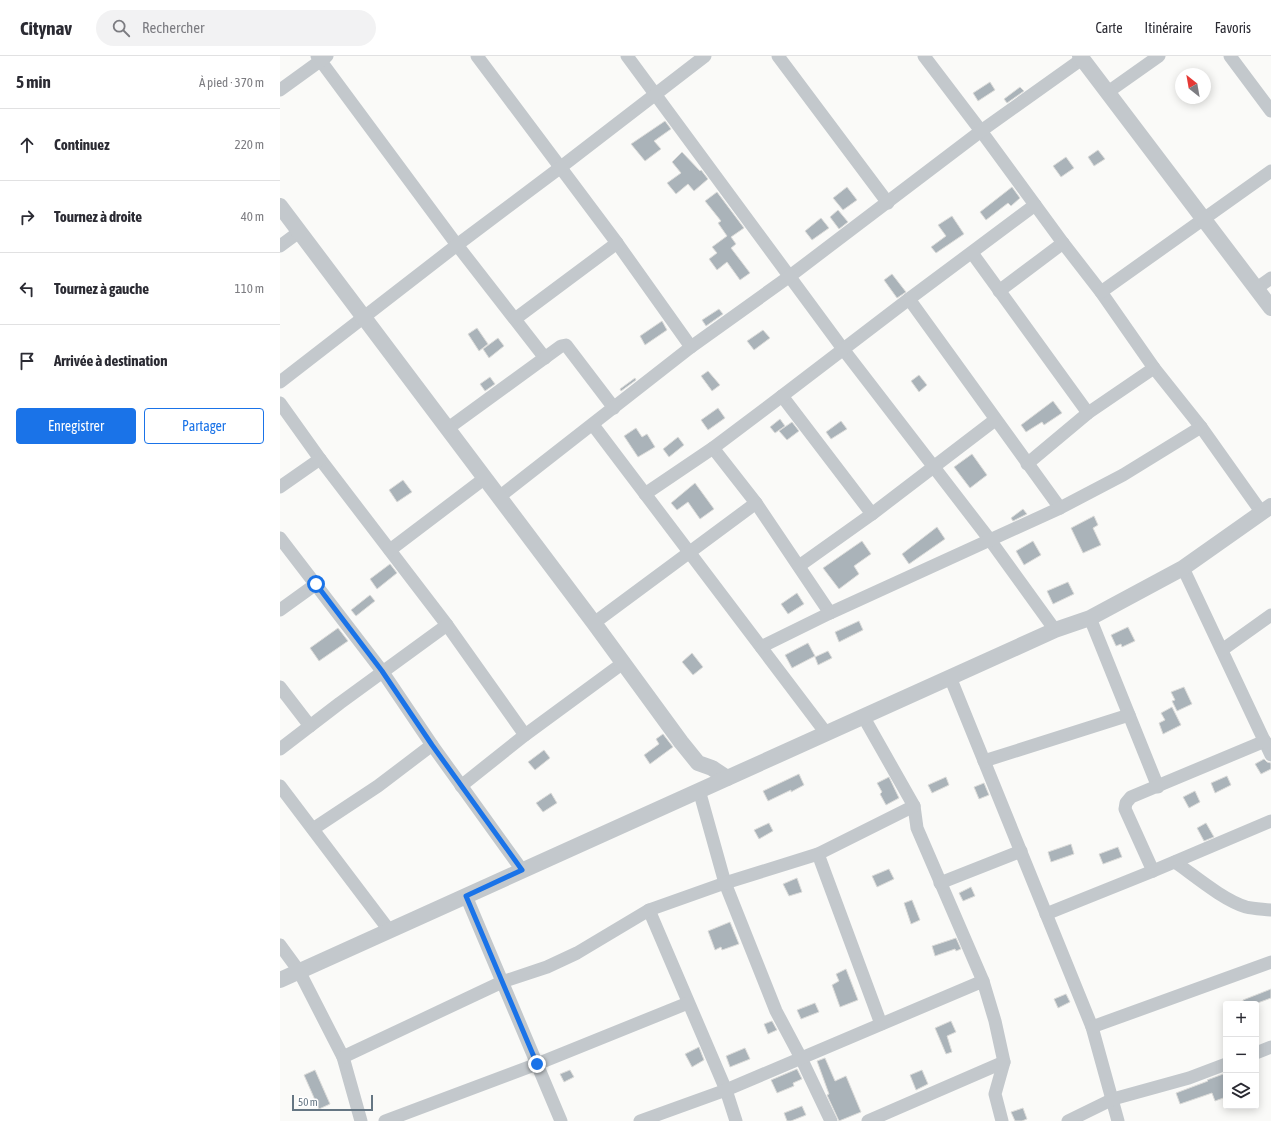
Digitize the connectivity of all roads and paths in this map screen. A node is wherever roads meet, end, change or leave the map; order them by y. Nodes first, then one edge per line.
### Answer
1 (477, 56) edge
2 (627, 56) edge
3 (705, 56) edge
4 (778, 56) edge
5 (924, 56) edge
6 (1159, 56) edge
7 (1230, 56) edge
8 (1081, 57) edge
9 (322, 58) edge
10 (280, 90) edge
11 (1108, 92) junction
12 (656, 95) junction
13 (1271, 111) edge
14 (981, 131) junction
15 (561, 167) junction
16 (1271, 170) edge
17 (888, 203) junction
18 (1035, 205) junction
19 (280, 206) edge
20 (1204, 220) junction
21 (299, 232) junction
22 (617, 243) junction
23 (1063, 243) junction
24 (457, 245) junction
25 (280, 246) edge
26 (972, 253) junction
27 (790, 276) junction
28 (1271, 278) edge
29 (1256, 288) junction
30 (999, 290) junction
31 (1101, 292) junction
32 (909, 299) junction
33 (1271, 308) edge
34 (364, 318) junction
35 (515, 319) junction
36 (691, 347) junction
37 (843, 349) junction
38 (545, 358) junction
39 (1154, 368) junction
40 (280, 382) edge
41 (782, 396) junction
42 (280, 402) edge
43 (614, 408) junction
44 (1088, 413) junction
45 (995, 420) junction
46 (593, 425) junction
47 (1201, 427) junction
48 (447, 429) junction
49 (712, 448) junction
50 (320, 459) junction
51 (1027, 464) junction
52 (932, 467) junction
53 (485, 478) junction
54 (280, 487) edge
55 (645, 494) junction
56 (499, 497) junction
57 (756, 503) junction
58 (1060, 508) junction
59 (1266, 509) edge
60 (872, 514) junction
61 (280, 538) edge
62 (990, 540) junction
63 (390, 550) junction
64 (689, 552) junction
65 (799, 566) junction
66 (1182, 568) junction
67 (316, 584) junction
68 (280, 610) edge
69 (830, 612) junction
70 (1271, 615) edge
71 (1090, 618) junction
72 (594, 623) junction
73 (446, 625) junction
74 (1055, 630) junction
75 (761, 647) junction
76 (1222, 650) junction
77 (623, 663) junction
78 (382, 671) junction
79 (950, 677) junction
80 (280, 687) edge
81 (1128, 715) junction
82 (863, 716) junction
83 (310, 726) junction
84 (826, 733) junction
85 (525, 735) junction
86 (1265, 741) junction
87 (432, 745) junction
88 (280, 749) edge
89 (1271, 755) edge
90 (984, 762) junction
91 (698, 763) junction
92 (727, 778) junction
93 (280, 786) edge
94 (461, 786) junction
95 (1158, 787) junction
96 (694, 792) junction
97 (914, 806) junction
98 (1271, 821) edge
99 (313, 829) junction
100 (1021, 851) junction
101 (818, 854) junction
102 (1174, 862) junction
103 (522, 870) junction
104 (1152, 871) junction
105 (725, 883) junction
106 (940, 883) junction
107 (466, 896) junction
108 (649, 910) junction
109 (1271, 910) edge
110 (1046, 914) junction
111 (389, 930) junction
112 (280, 945) edge
113 (1271, 962) edge
114 (299, 971) junction
115 (280, 980) edge
116 (983, 981) junction
117 (502, 982) junction
118 (688, 1003) junction
119 (882, 1024) junction
120 (1092, 1027) junction
121 (1271, 1048) edge
122 (1259, 1052) edge
123 (343, 1057) junction
124 (801, 1058) junction
125 (1004, 1062) junction
126 (537, 1064) junction
127 (1223, 1065) edge
128 (726, 1090) junction
129 (1113, 1099) junction
130 (361, 1121) edge
131 (386, 1121) edge
132 (561, 1121) edge
133 (640, 1121) edge
134 (736, 1121) edge
135 (831, 1121) edge
136 (868, 1121) edge
137 (1002, 1121) edge
138 (1068, 1121) edge
139 (1118, 1121) edge

1 - 15 street
2 - 12 street
3 - 12 street
4 - 17 street
5 - 14 street
6 - 11 street
7 - 13 street
8 - 11 street
8 - 14 street
9 - 10 street
9 - 24 street
11 - 20 street
12 - 15 street
12 - 27 street
14 - 17 street
14 - 18 street
15 - 22 street
15 - 24 street
16 - 20 street
17 - 27 street
18 - 23 street
18 - 26 street
19 - 21 street
20 - 29 street
20 - 31 street
21 - 25 street
21 - 34 street
22 - 35 street
22 - 36 street
23 - 30 street
23 - 31 street
24 - 34 street
24 - 35 street
26 - 30 street
26 - 32 street
27 - 36 street
27 - 37 street
28 - 29 street
29 - 33 street
30 - 44 street
31 - 39 street
32 - 37 street
32 - 45 street
34 - 40 street
34 - 48 street
35 - 38 street
36 - 43 street
37 - 41 street
37 - 52 street
38 - 43 street
38 - 48 street
39 - 44 street
39 - 47 street
41 - 49 street
41 - 60 street
42 - 50 street
43 - 46 street
44 - 51 street
45 - 51 street
45 - 52 street
46 - 55 street
46 - 56 street
47 - 58 street
47 - 59 street
48 - 53 street
49 - 55 street
49 - 57 street
50 - 54 street
50 - 63 street
51 - 58 street
52 - 60 street
52 - 62 street
53 - 56 street
53 - 63 street
55 - 64 street
56 - 72 street
57 - 64 street
57 - 65 street
58 - 62 street
59 - 66 street
60 - 65 street
61 - 67 street
62 - 69 street
62 - 74 street
63 - 73 street
64 - 72 street
64 - 75 street
65 - 69 street
66 - 71 street
66 - 76 street
67 - 68 street
67 - 78 street
69 - 75 street
70 - 76 street
71 - 74 street
71 - 81 street
72 - 77 street
73 - 78 street
73 - 85 street
74 - 79 street
75 - 84 street
76 - 86 street
77 - 85 street
77 - 91 street
78 - 83 street
78 - 87 street
79 - 82 street
79 - 90 street
80 - 83 street
81 - 90 street
81 - 95 street
82 - 84 street
82 - 97 street
83 - 88 street
84 - 92 street
85 - 94 street
86 - 89 street
86 - 95 street
87 - 94 street
87 - 99 street
90 - 100 street
91 - 92 street
91 - 96 street
92 - 96 street
93 - 99 street
94 - 103 street
95 - 104 street
96 - 103 street
96 - 105 street
97 - 101 street
97 - 106 street
98 - 102 street
99 - 111 street
100 - 106 street
100 - 110 street
101 - 105 street
101 - 119 street
102 - 104 street
102 - 109 street
103 - 107 street
104 - 110 street
105 - 108 street
105 - 124 street
106 - 116 street
107 - 111 street
107 - 117 street
108 - 117 street
108 - 118 street
110 - 120 street
111 - 114 street
112 - 114 street
113 - 120 street
114 - 115 street
114 - 123 street
116 - 119 street
116 - 125 street
117 - 123 street
117 - 126 street
118 - 126 street
118 - 128 street
119 - 124 street
120 - 129 street
121 - 122 street
123 - 130 street
124 - 128 street
124 - 135 street
125 - 136 street
125 - 137 street
126 - 131 street
126 - 132 street
127 - 129 street
128 - 133 street
128 - 134 street
129 - 138 street
129 - 139 street

